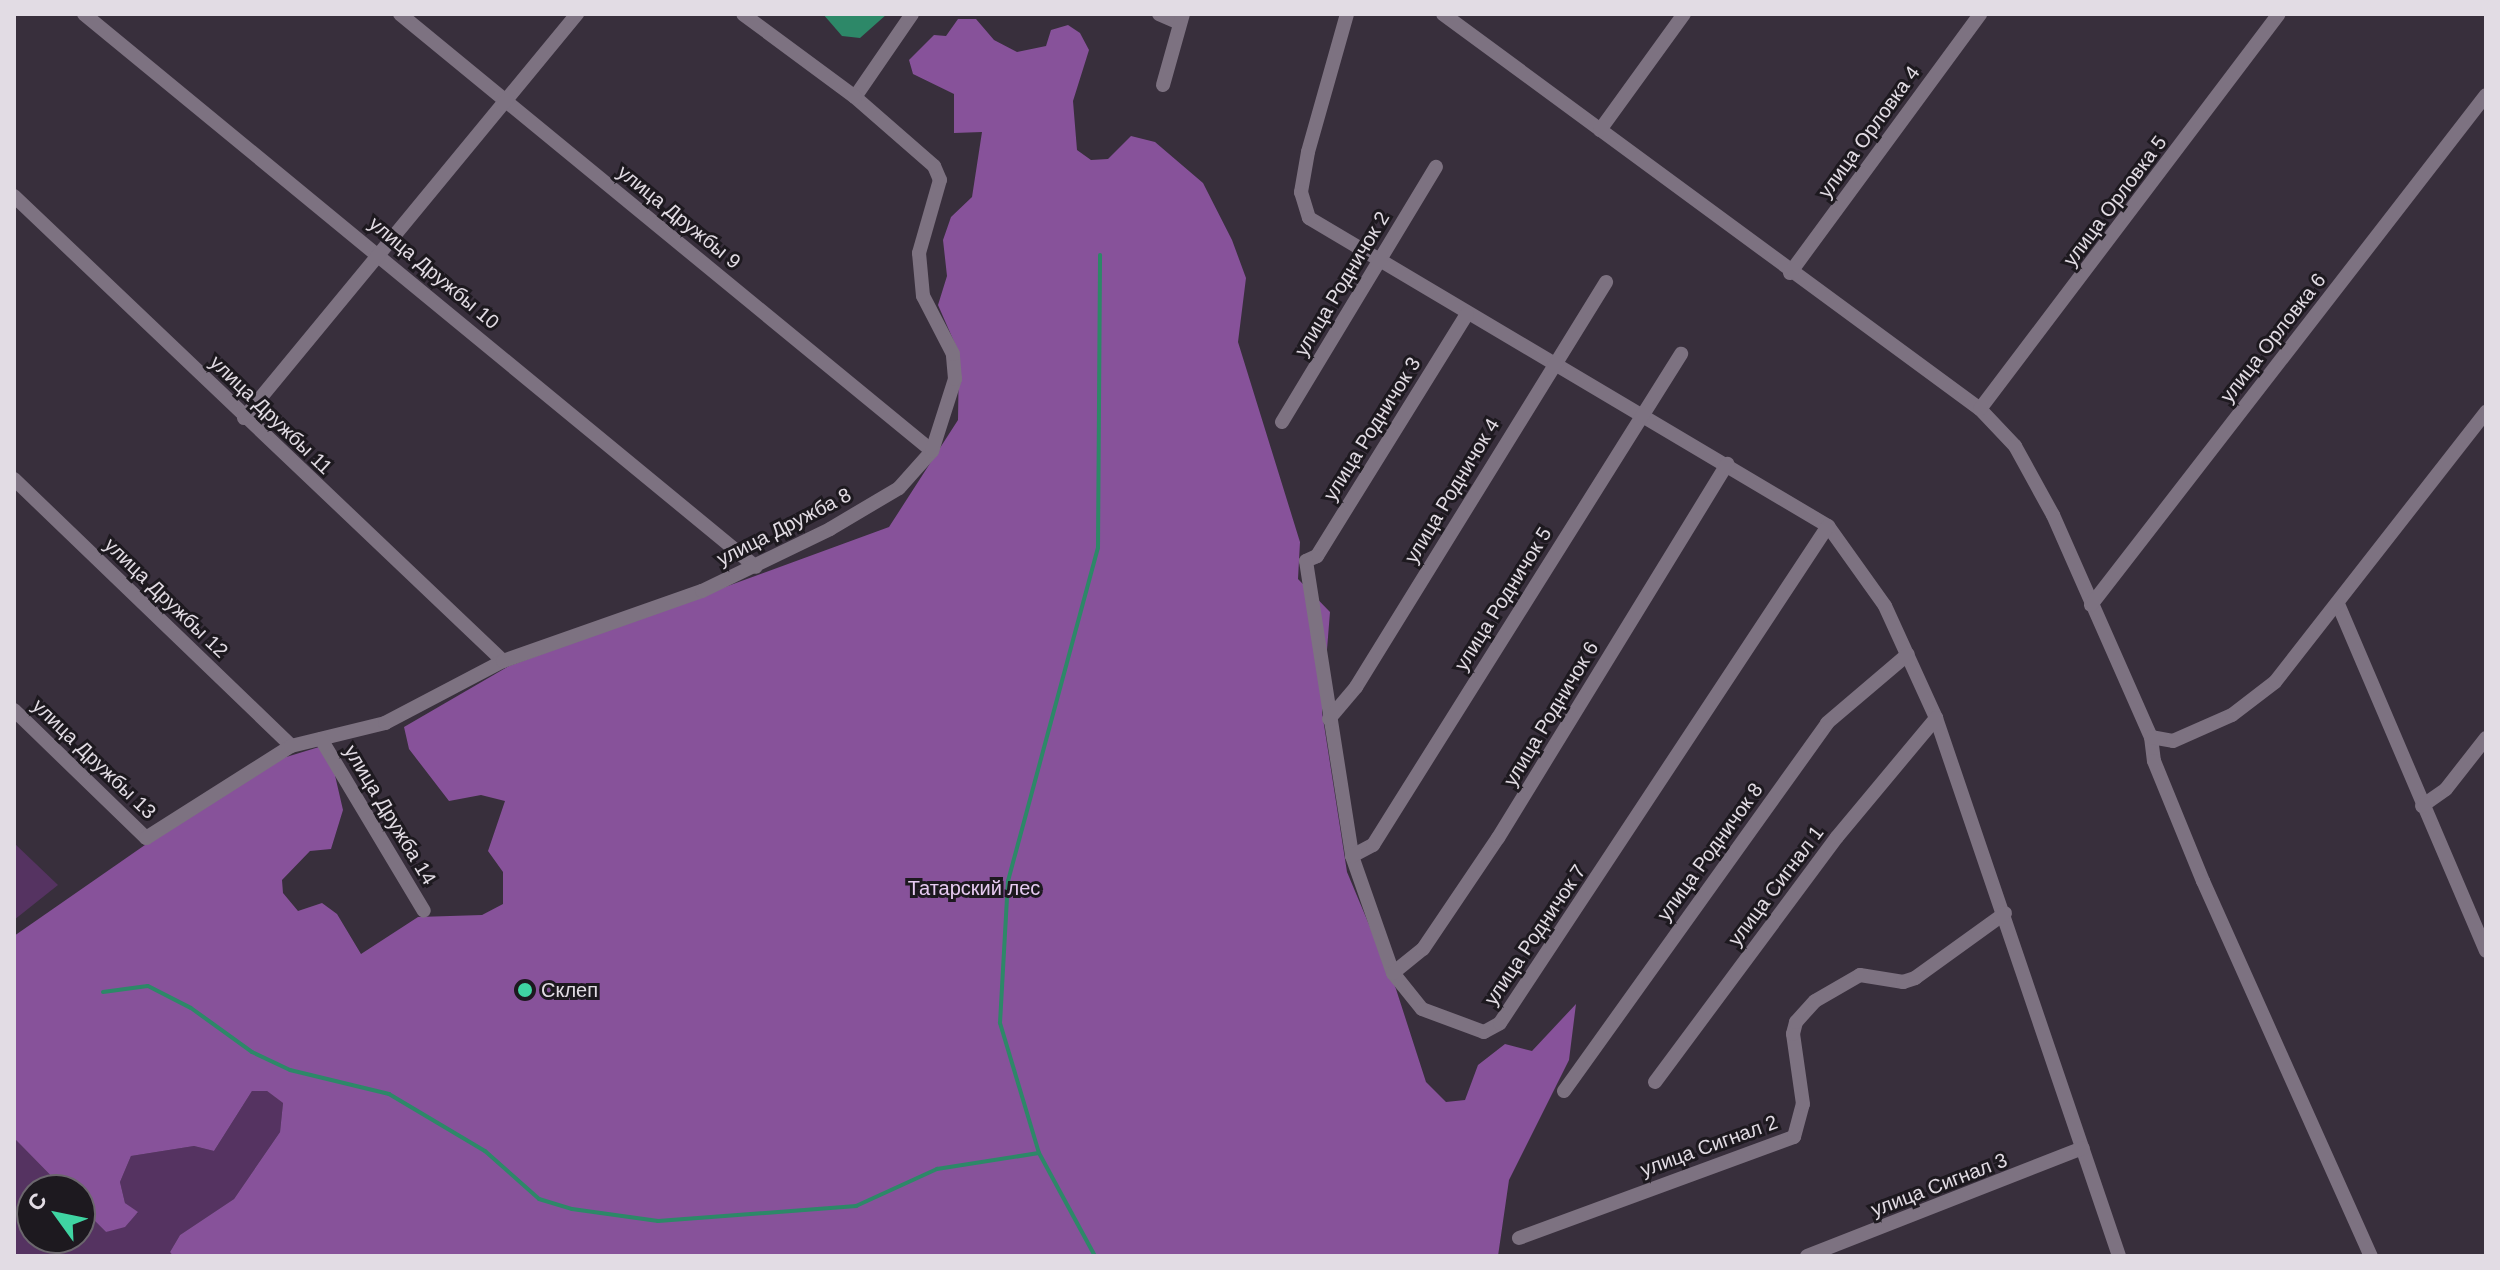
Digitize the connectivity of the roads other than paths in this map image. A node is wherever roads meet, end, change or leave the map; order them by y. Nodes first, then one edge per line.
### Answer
1 (84, 14) edge
2 (400, 14) edge
3 (577, 14) edge
4 (743, 14) edge
5 (912, 14) edge
6 (1159, 14) edge
7 (1347, 14) edge
8 (1684, 14) edge
9 (1980, 14) edge
10 (2279, 14) edge
11 (1446, 15) edge
12 (1181, 18) edge
13 (1163, 85) dead end
14 (2486, 95) edge
15 (855, 97) junction
16 (506, 100) junction
17 (1600, 130) junction
18 (1436, 167) dead end
19 (14, 196) edge
20 (380, 253) junction
21 (1379, 260) junction
22 (1790, 273) junction
23 (1606, 282) dead end
24 (1467, 314) junction
25 (1681, 354) dead end
26 (1554, 364) junction
27 (1980, 409) junction
28 (2486, 412) edge
29 (1641, 414) junction
30 (244, 418) junction
31 (1282, 422) dead end
32 (932, 451) junction
33 (1727, 464) junction
34 (14, 479) edge
35 (1828, 526) junction
36 (1306, 561) joint
37 (756, 567) junction
38 (2338, 604) junction
39 (2091, 605) junction
40 (1908, 654) junction
41 (503, 661) junction
42 (14, 710) edge
43 (1936, 718) junction
44 (1329, 719) junction
45 (2151, 737) junction
46 (2486, 738) edge
47 (321, 739) junction
48 (291, 746) junction
49 (2422, 806) junction
50 (146, 838) joint
51 (1352, 856) junction
52 (424, 911) dead end
53 (2005, 913) junction
54 (2486, 951) edge
55 (1393, 973) junction
56 (1655, 1082) dead end
57 (1564, 1091) dead end
58 (2083, 1148) junction
59 (1519, 1238) dead end
60 (1807, 1256) edge
61 (2119, 1256) edge
62 (2371, 1256) edge

1 - 20 street, улица Дружбы 10
2 - 16 street, улица Дружбы 9
3 - 16 street
4 - 15 street, улица Дружба 8
5 - 15 street
6 - 12 street
7 - 21 street
8 - 17 street
9 - 22 street, улица Орловка 4
10 - 27 street, улица Орловка 5
11 - 17 street
12 - 13 street
14 - 39 street, улица Орловка 6
15 - 32 street, улица Дружба 8
16 - 20 street
16 - 32 street, улица Дружбы 9
17 - 22 street
18 - 21 street, улица Родничок 2
19 - 30 street, улица Дружбы 11
20 - 30 street
20 - 37 street, улица Дружбы 10
21 - 24 street
21 - 31 street, улица Родничок 2
22 - 27 street
23 - 26 street, улица Родничок 4
24 - 26 street
24 - 36 street, улица Родничок 3
25 - 29 street, улица Родничок 5
26 - 29 street
26 - 44 street, улица Родничок 4
27 - 39 street
28 - 38 street
29 - 33 street
29 - 51 street, улица Родничок 5
30 - 41 street, улица Дружбы 11
32 - 37 street, улица Дружба 8
33 - 35 street
33 - 55 street, улица Родничок 6
34 - 48 street, улица Дружбы 12
35 - 40 street
35 - 55 street, улица Родничок 7
36 - 44 street, улица Родничок 7
37 - 41 street, улица Дружба 8
38 - 45 street
38 - 49 street
39 - 45 street
40 - 43 street
40 - 57 street, улица Родничок 8
41 - 47 street, улица Дружба 8
42 - 50 street, улица Дружбы 13
43 - 53 street
43 - 56 street, улица Сигнал 1
44 - 51 street, улица Родничок 7
45 - 62 street
46 - 49 street
47 - 48 street, улица Дружба 8
47 - 52 street, улица Дружба 14
48 - 50 street, улица Дружба 8
49 - 54 street
51 - 55 street, улица Родничок 7
53 - 58 street
53 - 59 street, улица Сигнал 2
58 - 60 street, улица Сигнал 3
58 - 61 street

